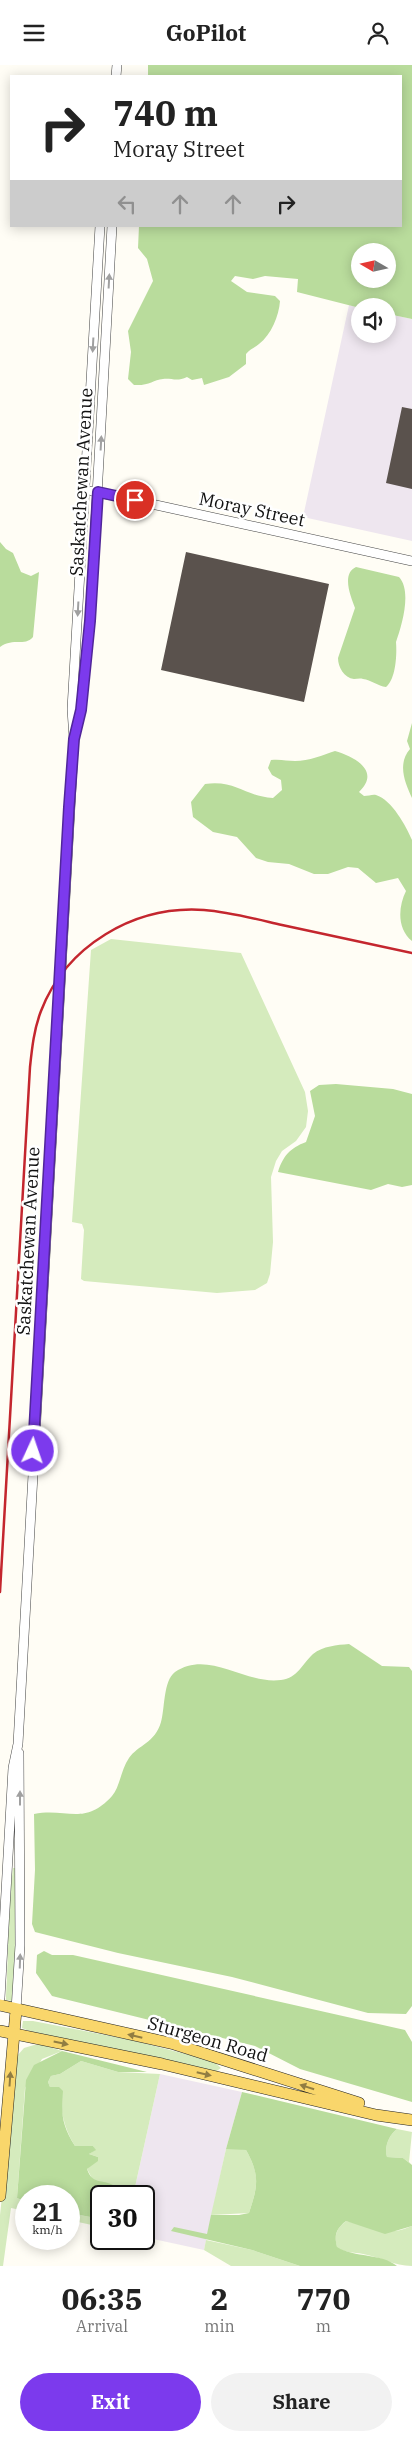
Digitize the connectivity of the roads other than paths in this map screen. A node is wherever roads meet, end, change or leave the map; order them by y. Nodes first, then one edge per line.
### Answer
1 (100, 227) edge
2 (112, 227) edge
3 (85, 490) junction
4 (98, 492) junction
5 (412, 561) edge
6 (74, 739) junction
7 (18, 1744) junction
8 (0, 1998) edge
9 (0, 2005) edge
10 (16, 2009) junction
11 (0, 2031) edge
12 (13, 2033) junction
13 (408, 2119) edge
14 (0, 2196) edge

1 -> 3 street, Saskatchewan Avenue
4 -> 2 street, Saskatchewan Avenue
3 - 4 street, Moray Street
3 -> 6 street, Saskatchewan Avenue
4 - 5 street, Moray Street
4 - 6 street, Saskatchewan Avenue
6 - 7 street, Saskatchewan Avenue
7 - 8 street, Saskatchewan Avenue
10 -> 7 street, Saskatchewan Avenue
9 - 10 main road, Sturgeon Road
10 - 12 main road, Saskatchewan Avenue
13 -> 10 main road, Sturgeon Road
11 - 12 main road, Sturgeon Road
12 -> 13 main road, Sturgeon Road
14 -> 12 main road, Saskatchewan Avenue

